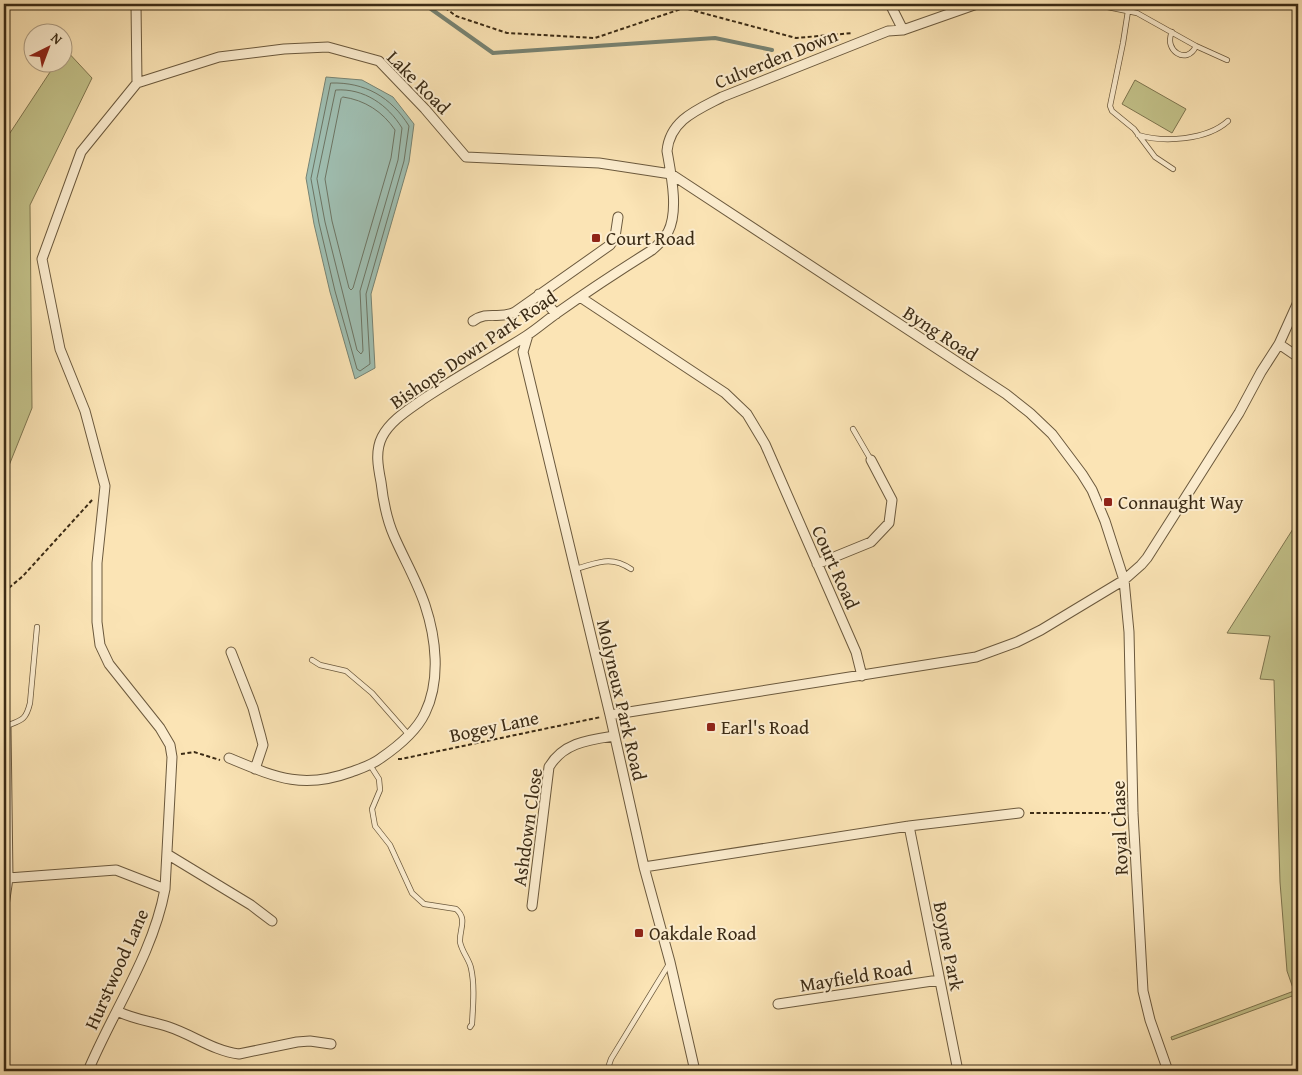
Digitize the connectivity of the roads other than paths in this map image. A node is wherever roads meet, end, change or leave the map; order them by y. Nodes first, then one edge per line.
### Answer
1 (136, 4) edge
2 (890, 4) edge
3 (977, 4) edge
4 (1093, 4) edge
5 (1128, 11) junction
6 (903, 30) junction
7 (1172, 32) junction
8 (1196, 46) junction
9 (1227, 60) dead end
10 (136, 83) junction
11 (1228, 121) dead end
12 (1138, 135) junction
13 (1173, 169) dead end
14 (671, 174) junction
15 (674, 213) joint
16 (618, 217) dead end
17 (539, 294) junction
18 (580, 297) junction
19 (1298, 302) edge
20 (556, 314) junction
21 (473, 321) dead end
22 (528, 335) junction
23 (1279, 344) junction
24 (1298, 357) edge
25 (853, 429) dead end
26 (870, 460) joint
27 (817, 564) junction
28 (575, 569) junction
29 (631, 569) dead end
30 (1124, 580) junction
31 (38, 627) dead end
32 (231, 652) dead end
33 (312, 660) dead end
34 (862, 676) junction
35 (610, 715) junction
36 (6, 726) joint
37 (408, 734) junction
38 (614, 736) junction
39 (229, 758) road end
40 (370, 765) junction
41 (255, 768) junction
42 (1019, 813) road end
43 (909, 826) junction
44 (167, 854) junction
45 (644, 867) junction
46 (8, 878) junction
47 (165, 889) junction
48 (4, 906) edge
49 (532, 906) dead end
50 (272, 921) dead end
51 (670, 962) junction
52 (939, 980) junction
53 (778, 1004) dead end
54 (117, 1011) junction
55 (470, 1027) dead end
56 (331, 1044) dead end
57 (88, 1071) edge
58 (607, 1071) edge
59 (695, 1071) edge
60 (958, 1071) edge
61 (1168, 1071) edge

1 - 10 street
2 - 6 street
3 - 6 street, Culverden Down
4 - 5 lane
5 - 7 lane
5 - 12 lane
6 - 14 street, Culverden Down
7 - 8 lane
7 - 8 lane
8 - 9 lane
10 - 14 street, Lake Road
10 - 44 street, Hurstwood Lane
11 - 12 lane
12 - 13 lane
14 - 15 street, Culverden Down
14 - 30 street, Byng Road
15 - 18 street, Bishops Down Park Road
16 - 17 street
17 - 20 street
17 - 21 street
18 - 20 street, Bishops Down Park Road
18 - 27 street, Court Road
19 - 23 street
20 - 22 street, Bishops Down Park Road
22 - 28 street, Molyneux Park Road
22 - 37 street, Bishops Down Park Road
23 - 24 street
23 - 30 street
25 - 26 lane
26 - 27 street
27 - 34 street, Court Road
28 - 29 lane
28 - 35 street, Molyneux Park Road
30 - 34 street
30 - 61 street, Royal Chase
31 - 36 lane
32 - 41 street
33 - 37 lane
34 - 35 street
35 - 38 street, Molyneux Park Road
36 - 46 street
37 - 40 street, Bishops Down Park Road
38 - 45 street, Molyneux Park Road
38 - 49 street, Ashdown Close
39 - 41 street, Bishops Down Park Road
40 - 41 street, Bishops Down Park Road
40 - 55 lane
42 - 43 street
43 - 45 street
43 - 52 street, Boyne Park
44 - 47 street, Hurstwood Lane
44 - 50 street
45 - 51 street, Molyneux Park Road
46 - 47 street
46 - 48 street
47 - 54 street, Hurstwood Lane
51 - 58 lane
51 - 59 street, Molyneux Park Road
52 - 53 street, Mayfield Road
52 - 60 street, Boyne Park
54 - 56 street
54 - 57 street, Hurstwood Lane

